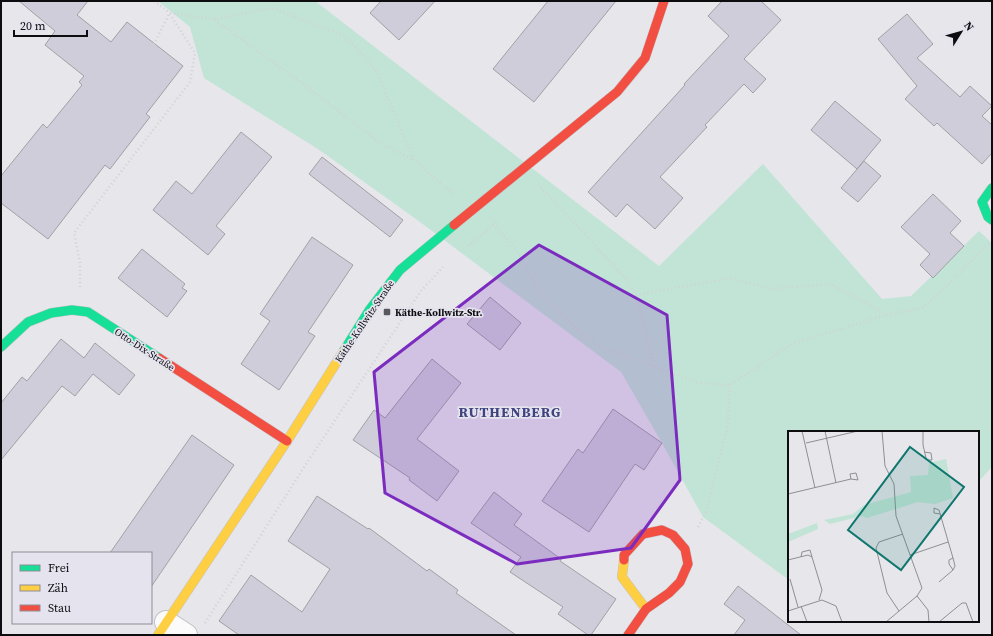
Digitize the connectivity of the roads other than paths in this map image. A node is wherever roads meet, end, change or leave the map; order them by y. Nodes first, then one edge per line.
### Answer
1 (664, 1) edge
2 (992, 188) edge
3 (992, 220) edge
4 (1, 347) edge
5 (287, 441) junction
6 (646, 609) junction
7 (162, 629) edge
8 (193, 632) edge
9 (628, 635) edge

1 - 5 street, Käthe-Kollwitz-Straße
2 - 3 street
4 - 5 street, Otto-Dix-Straße
5 - 7 street, Käthe-Kollwitz-Straße
6 - 6 street
6 - 9 street
7 - 8 street

